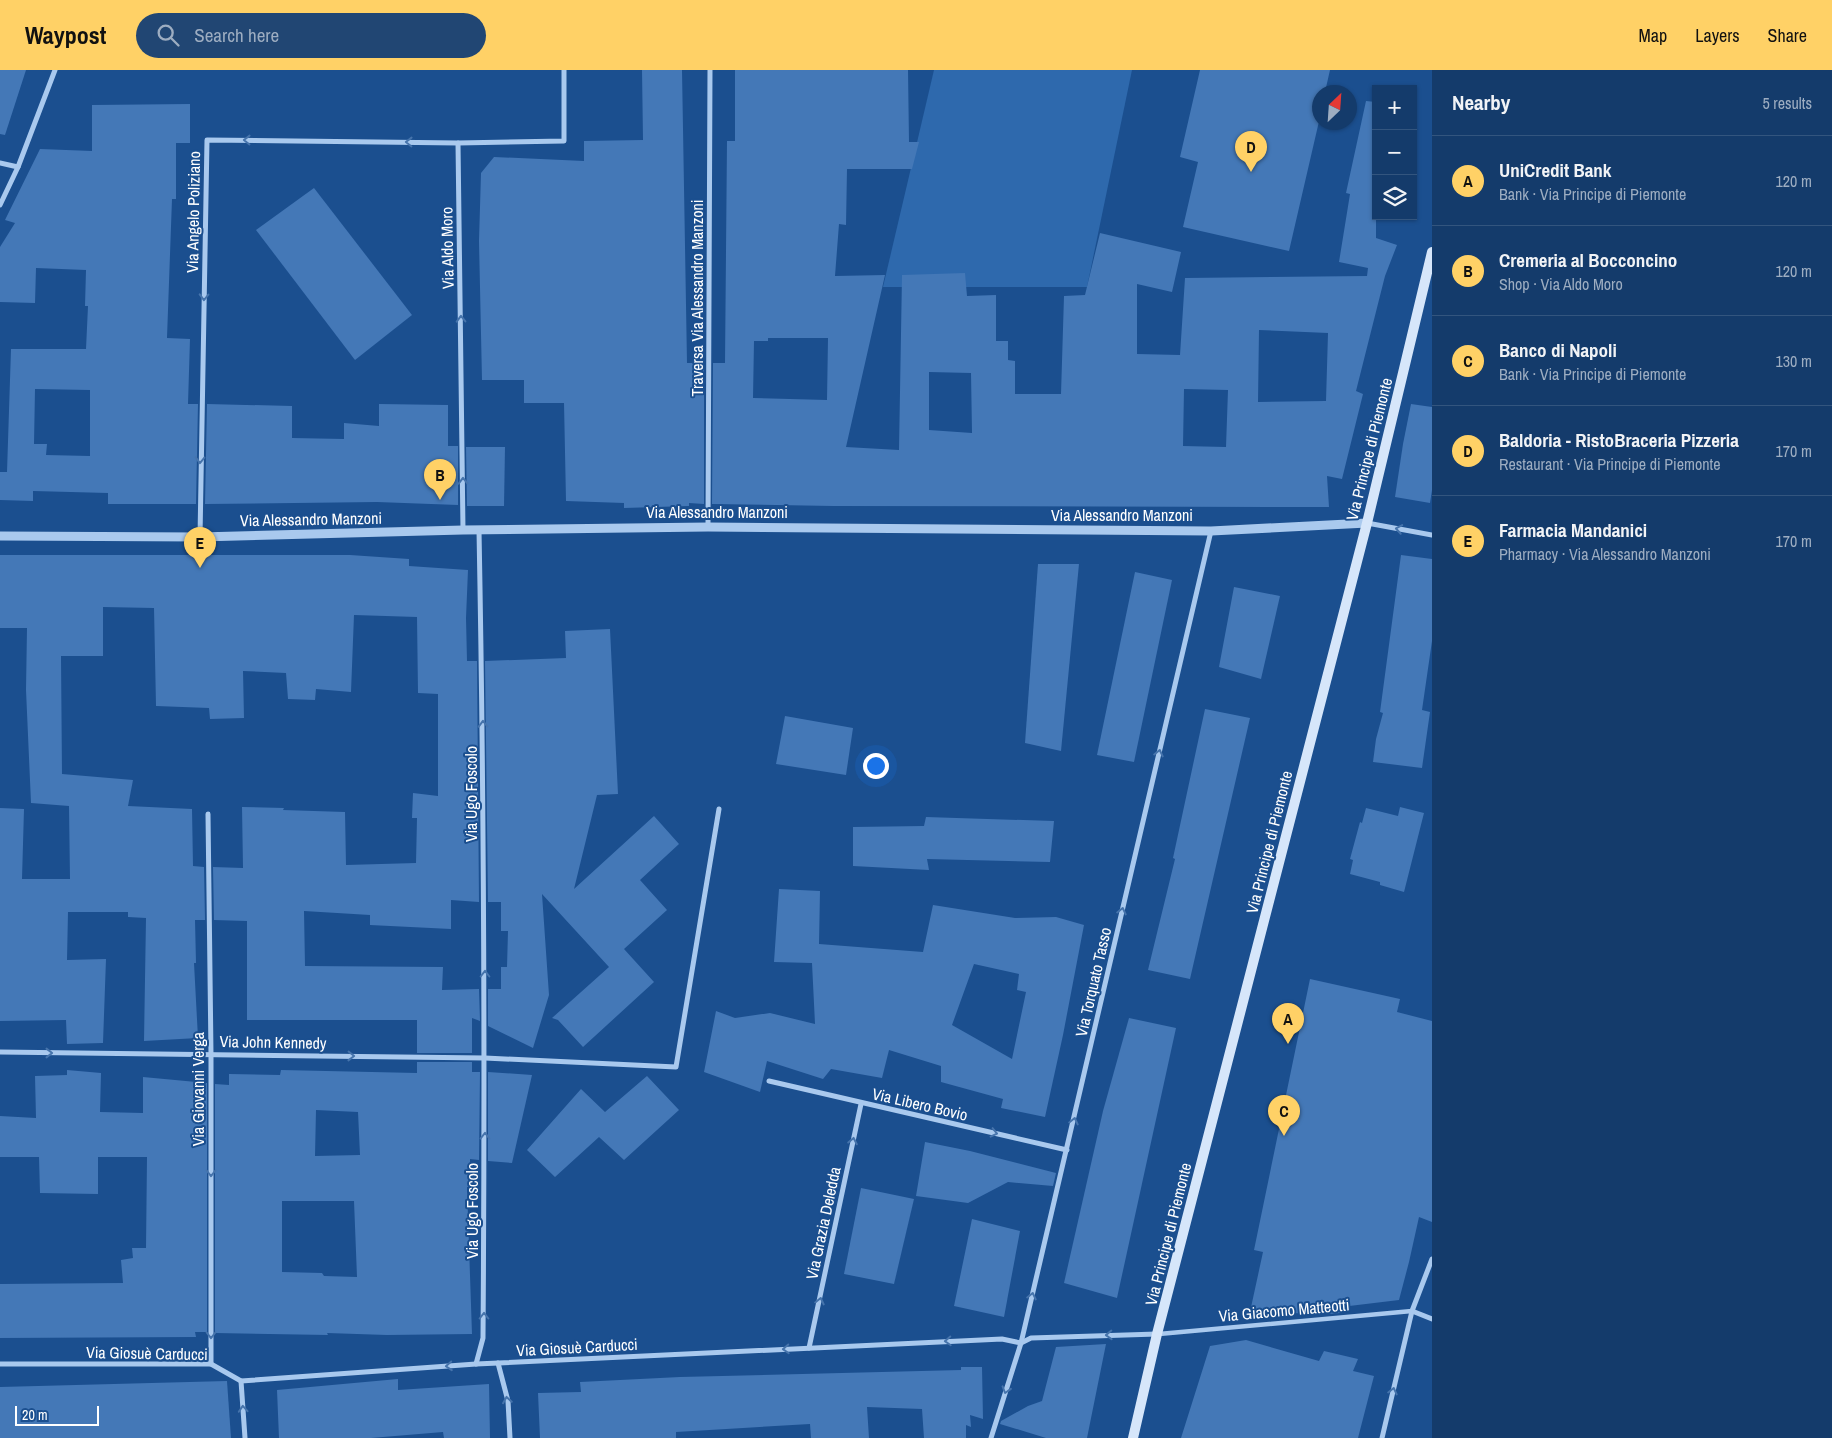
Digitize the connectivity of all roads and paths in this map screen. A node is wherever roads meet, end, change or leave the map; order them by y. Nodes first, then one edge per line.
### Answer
1 (55, 70) edge
2 (564, 70) edge
3 (710, 70) edge
4 (458, 143) junction
5 (0, 163) edge
6 (18, 167) junction
7 (0, 206) edge
8 (1432, 252) edge
9 (1366, 523) junction
10 (708, 527) junction
11 (463, 530) junction
12 (480, 530) junction
13 (1210, 530) junction
14 (1432, 535) edge
15 (0, 536) edge
16 (200, 536) junction
17 (719, 809) dead end
18 (208, 814) dead end
19 (0, 1052) edge
20 (211, 1054) junction
21 (485, 1058) junction
22 (769, 1082) dead end
23 (861, 1104) junction
24 (1067, 1150) junction
25 (1432, 1259) edge
26 (1412, 1311) junction
27 (1432, 1318) edge
28 (1157, 1334) junction
29 (1021, 1343) junction
30 (810, 1348) junction
31 (498, 1363) junction
32 (0, 1364) edge
33 (211, 1364) junction
34 (476, 1364) junction
35 (241, 1381) junction
36 (245, 1438) edge
37 (510, 1438) edge
38 (991, 1438) edge
39 (1133, 1438) edge
40 (1382, 1438) edge

1 - 6 street
2 - 4 street
3 - 10 street, Traversa Via Alessandro Manzoni
11 -> 4 street, Via Aldo Moro
4 -> 16 street, Via Angelo Poliziano
5 - 6 street
6 - 7 street
8 - 9 main road, Via Principe di Piemonte
9 - 13 street, Via Alessandro Manzoni
14 -> 9 street, Via Alessandro Manzoni
9 - 28 main road, Via Principe di Piemonte
10 - 12 street, Via Alessandro Manzoni
10 - 13 street, Via Alessandro Manzoni
11 - 12 street, Via Alessandro Manzoni
11 - 16 street, Via Alessandro Manzoni
21 -> 12 street, Via Ugo Foscolo
24 -> 13 street, Via Torquato Tasso
15 - 16 street, Via Alessandro Manzoni
17 - 21 street
18 - 20 street, Via Giovanni Verga
19 -> 20 street, Via John Kennedy
20 -> 21 street, Via John Kennedy
20 -> 33 street, Via Giovanni Verga
34 -> 21 street, Via Ugo Foscolo
22 - 23 street, Via Libero Bovio
23 -> 24 street, Via Libero Bovio
30 -> 23 street, Via Grazia Deledda
29 -> 24 street, Via Torquato Tasso
25 - 26 street
26 - 27 street
26 - 28 street, Via Giacomo Matteotti
40 -> 26 street
28 -> 29 street, Via Giosuè Carducci
28 - 39 main road, Via Principe di Piemonte
29 -> 30 street, Via Giosuè Carducci
29 -> 38 street, Via Torquato Tasso
30 -> 31 street, Via Giosuè Carducci
31 - 34 street, Via Giosuè Carducci
37 -> 31 street
32 - 33 street, Via Giosuè Carducci
33 - 35 street, Via Giosuè Carducci
34 -> 35 street, Via Giosuè Carducci
36 -> 35 street

